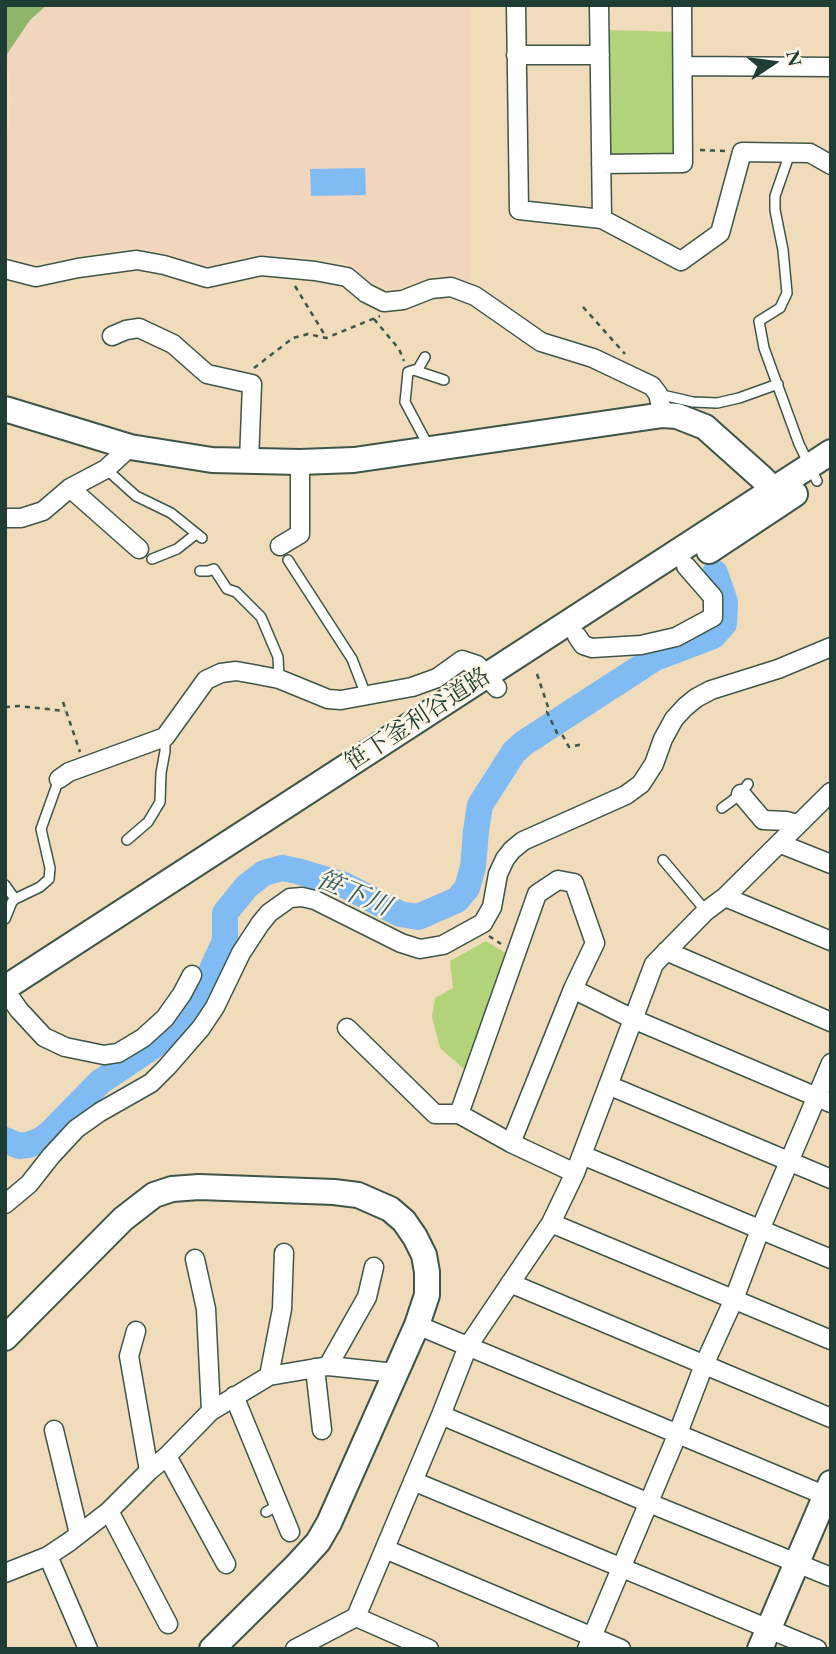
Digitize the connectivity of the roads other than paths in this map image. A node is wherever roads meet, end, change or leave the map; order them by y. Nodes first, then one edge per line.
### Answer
1 (516, 5) edge
2 (599, 5) edge
3 (682, 5) edge
4 (516, 55) junction
5 (600, 55) junction
6 (683, 66) junction
7 (831, 67) edge
8 (790, 153) junction
9 (601, 164) junction
10 (831, 165) edge
11 (603, 219) junction
12 (5, 269) edge
13 (112, 336) dead end
14 (425, 357) dead end
15 (413, 372) junction
16 (444, 380) dead end
17 (778, 384) junction
18 (661, 405) junction
19 (5, 409) edge
20 (130, 447) junction
21 (430, 449) junction
22 (249, 461) junction
23 (300, 463) junction
24 (822, 468) edge
25 (106, 469) junction
26 (70, 488) junction
27 (777, 496) junction
28 (5, 518) edge
29 (284, 553) joint
30 (146, 554) joint
31 (686, 566) junction
32 (200, 571) dead end
33 (577, 636) junction
34 (831, 648) edge
35 (279, 679) junction
36 (492, 682) junction
37 (366, 695) junction
38 (165, 737) junction
39 (59, 779) joint
40 (745, 789) joint
41 (831, 792) edge
42 (722, 808) dead end
43 (797, 824) junction
44 (127, 840) dead end
45 (781, 844) junction
46 (663, 860) dead end
47 (831, 864) edge
48 (5, 885) edge
49 (725, 897) junction
50 (15, 899) junction
51 (706, 911) junction
52 (5, 919) edge
53 (831, 941) edge
54 (667, 951) junction
55 (192, 975) dead end
56 (573, 989) junction
57 (8, 998) edge
58 (633, 1019) junction
59 (831, 1022) edge
60 (347, 1028) dead end
61 (831, 1063) edge
62 (608, 1085) junction
63 (824, 1100) edge
64 (459, 1114) junction
65 (511, 1143) junction
66 (582, 1155) junction
67 (789, 1162) junction
68 (575, 1173) junction
69 (831, 1179) edge
70 (7, 1200) edge
71 (551, 1223) junction
72 (761, 1230) junction
73 (284, 1253) dead end
74 (195, 1259) dead end
75 (831, 1259) edge
76 (374, 1267) dead end
77 (510, 1283) junction
78 (734, 1299) junction
79 (417, 1325) junction
80 (136, 1331) dead end
81 (5, 1338) edge
82 (831, 1340) edge
83 (468, 1346) junction
84 (704, 1365) junction
85 (321, 1367) junction
86 (396, 1374) junction
87 (269, 1376) junction
88 (234, 1396) junction
89 (212, 1411) junction
90 (441, 1415) junction
91 (831, 1418) edge
92 (317, 1424) dead end
93 (54, 1430) dead end
94 (678, 1433) junction
95 (167, 1456) junction
96 (149, 1471) junction
97 (412, 1482) junction
98 (829, 1492) edge
99 (649, 1503) junction
100 (109, 1511) junction
101 (290, 1532) dead end
102 (79, 1534) junction
103 (385, 1549) junction
104 (48, 1556) junction
105 (797, 1563) junction
106 (226, 1564) dead end
107 (621, 1567) junction
108 (5, 1573) edge
109 (831, 1577) edge
110 (356, 1617) junction
111 (160, 1618) dead end
112 (764, 1638) edge
113 (590, 1643) edge
114 (223, 1645) edge
115 (88, 1649) edge
116 (295, 1649) edge
117 (429, 1649) edge
118 (621, 1649) edge
119 (817, 1649) edge

1 - 4 street
2 - 5 street
3 - 6 street
4 - 5 street
4 - 11 street
5 - 9 street
6 - 7 street
6 - 9 street
8 - 10 street
8 - 11 street
8 - 17 lane
9 - 11 street
12 - 18 street
13 - 22 street
14 - 15 lane
15 - 16 lane
15 - 21 lane
17 - 18 lane
17 - 24 lane
18 - 21 street
18 - 27 street
19 - 20 street
20 - 22 street
20 - 25 street
21 - 23 street
22 - 23 street
23 - 29 street
24 - 27 street, 笹下釜利谷道路
25 - 26 street
25 - 30 lane
26 - 28 street
26 - 30 street
27 - 31 street, 笹下釜利谷道路
27 - 36 street, 笹下釜利谷道路
29 - 37 lane
31 - 33 street, 笹下釜利谷道路
31 - 33 street
32 - 35 lane
33 - 36 street, 笹下釜利谷道路
34 - 70 street
35 - 37 street
35 - 38 street
36 - 37 street
36 - 57 street, 笹下釜利谷道路
38 - 39 street
38 - 44 lane
39 - 50 lane
40 - 42 lane
40 - 43 street
41 - 43 street
43 - 45 street
45 - 47 street
45 - 49 street
46 - 51 lane
48 - 50 lane
49 - 51 street
49 - 53 street
50 - 52 lane
51 - 54 street
54 - 58 street
54 - 59 street
55 - 57 street
56 - 58 street
56 - 64 street
56 - 65 street
58 - 62 street
58 - 63 street
60 - 64 street
61 - 63 street
62 - 66 street
62 - 67 street
63 - 67 street
64 - 65 street
65 - 68 street
66 - 68 street
66 - 72 street
67 - 69 street
67 - 72 street
68 - 71 street
71 - 77 street
71 - 78 street
72 - 75 street
72 - 78 street
73 - 87 street
74 - 89 street
76 - 85 street
77 - 83 street
77 - 84 street
78 - 82 street
78 - 84 street
79 - 81 street
79 - 83 street
79 - 86 street
80 - 96 street
83 - 90 street
83 - 94 street
84 - 91 street
84 - 94 street
85 - 86 street
85 - 87 street
85 - 92 street
86 - 114 street
87 - 88 street
88 - 89 street
88 - 101 street
89 - 95 street
90 - 97 street
90 - 99 street
93 - 102 street
94 - 98 street
94 - 99 street
95 - 96 street
95 - 106 street
96 - 100 street
97 - 103 street
97 - 107 street
98 - 105 street
99 - 105 street
99 - 107 street
100 - 102 street
100 - 111 street
102 - 104 street
103 - 110 street
103 - 113 street
104 - 108 street
104 - 115 street
105 - 109 street
105 - 112 street
107 - 112 street
107 - 113 street
110 - 116 street
110 - 117 street
112 - 119 street
113 - 118 street

